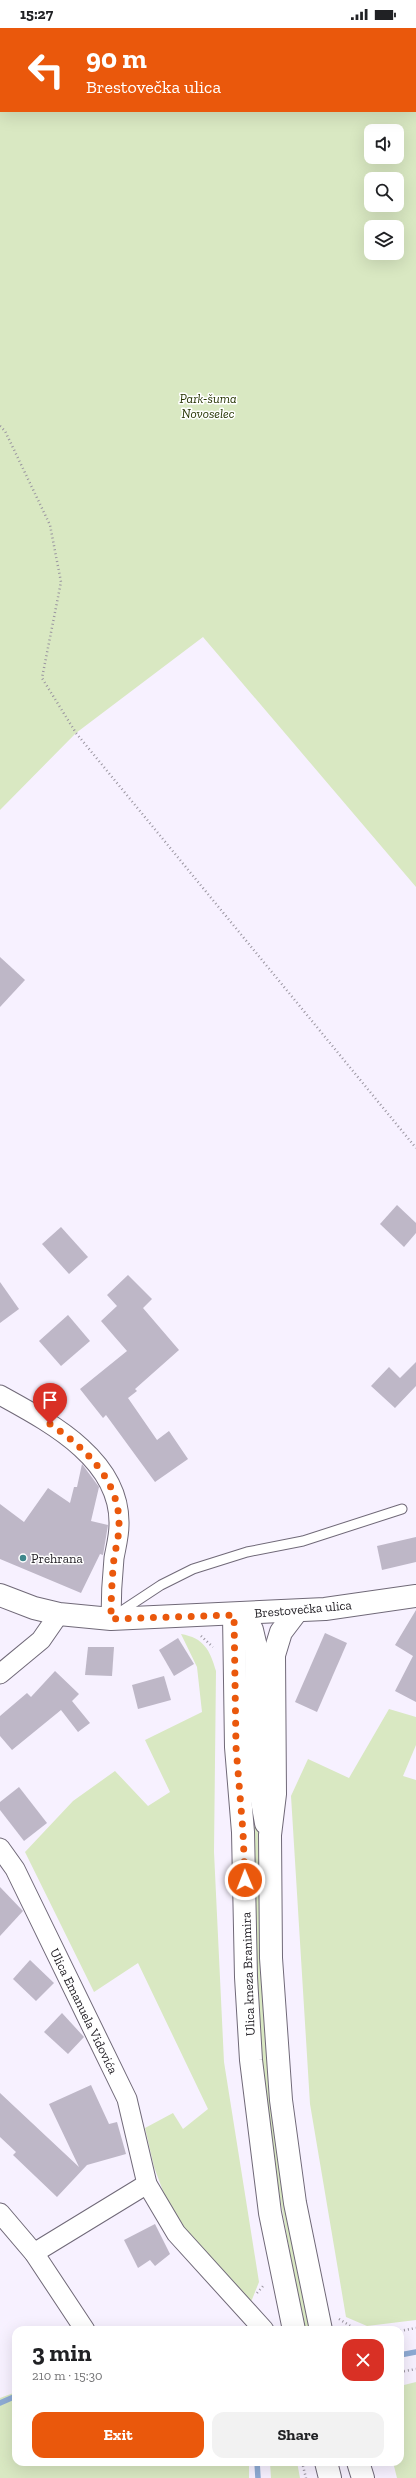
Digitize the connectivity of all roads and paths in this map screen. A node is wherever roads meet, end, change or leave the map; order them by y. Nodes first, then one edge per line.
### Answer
1 (0, 426) edge
2 (416, 1148) edge
3 (0, 1395) edge
4 (402, 1509) dead end
5 (0, 1595) edge
6 (416, 1596) edge
7 (297, 1611) junction
8 (59, 1614) junction
9 (239, 1615) junction
10 (111, 1619) junction
11 (198, 1633) dead end
12 (215, 1653) dead end
13 (0, 1674) edge
14 (270, 1835) junction
15 (0, 1848) edge
16 (147, 2184) junction
17 (0, 2213) edge
18 (34, 2253) junction
19 (337, 2312) dead end
20 (339, 2319) junction
21 (82, 2326) edge
22 (260, 2326) edge
23 (293, 2326) edge
24 (330, 2326) edge
25 (331, 2326) edge
26 (350, 2326) edge
27 (416, 2328) edge
28 (404, 2330) edge
29 (416, 2369) edge
30 (404, 2371) edge
31 (303, 2466) edge
32 (327, 2466) edge
33 (359, 2466) edge
34 (306, 2478) edge
35 (330, 2478) edge
36 (363, 2478) edge

1 - 2 path
3 - 10 street
4 - 10 lane
5 - 8 street, Brestovečka ulica
6 - 7 street, Brestovečka ulica
7 - 9 street, Brestovečka ulica
7 - 14 street, Ulica kneza Branimira
8 - 10 street, Brestovečka ulica
8 - 13 street
9 - 10 street, Brestovečka ulica
9 - 14 street, Ulica kneza Branimira
9 - 23 street, Ulica kneza Branimira
11 - 12 path
14 - 24 street, Ulica kneza Branimira
15 - 16 street, Ulica Emanuela Vidovića
16 - 18 street
16 - 22 street, Ulica Emanuela Vidovića
17 - 18 street
18 - 21 street
19 - 20 path
20 - 25 path
20 - 26 path
27 - 28 path
29 - 30 path
31 - 34 path
32 - 35 street
33 - 36 street

